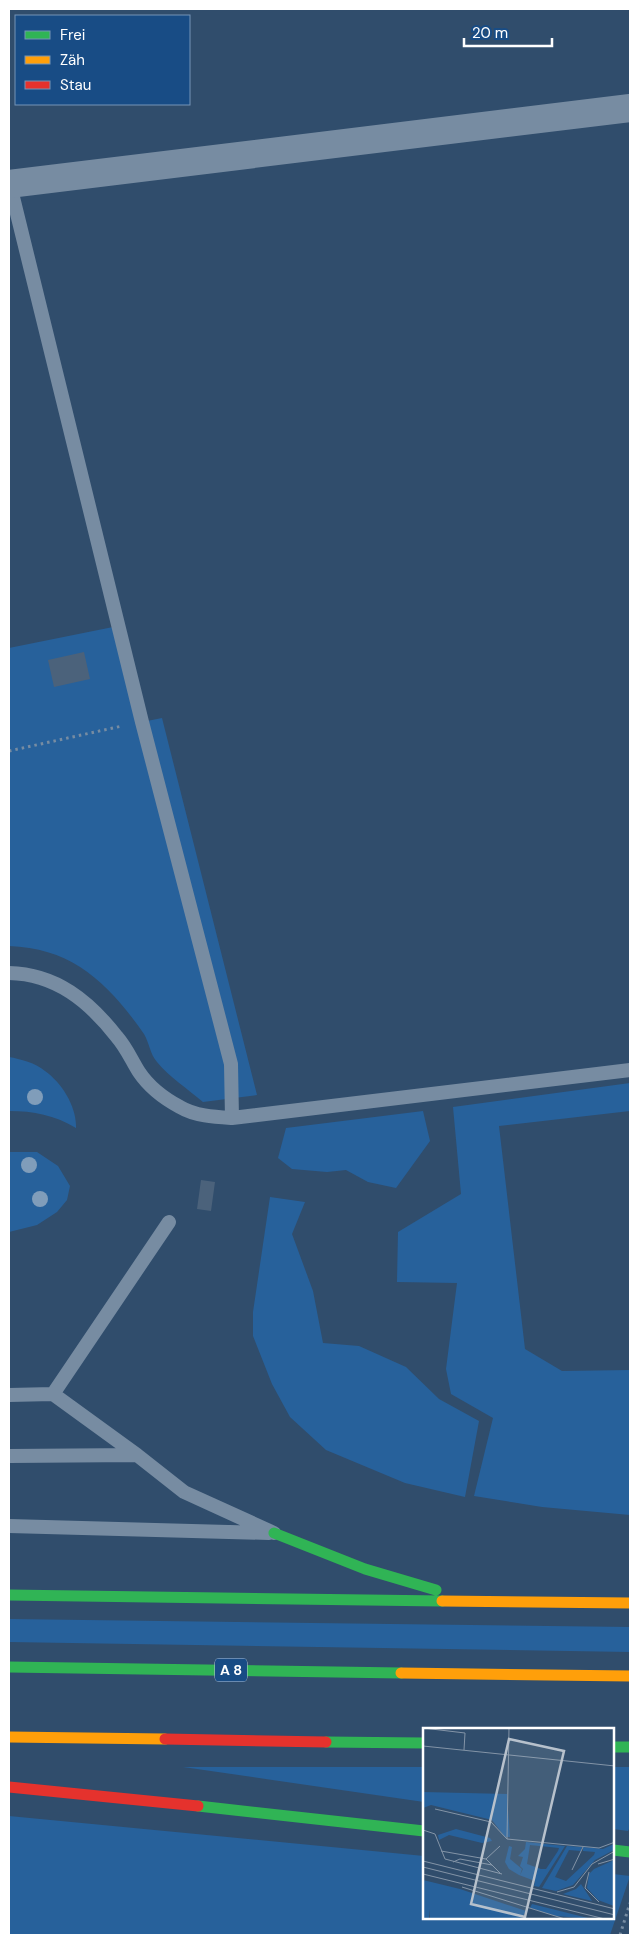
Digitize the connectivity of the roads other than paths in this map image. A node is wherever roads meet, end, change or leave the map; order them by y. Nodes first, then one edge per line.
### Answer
1 (630, 108) edge
2 (9, 182) edge
3 (9, 973) edge
4 (630, 1070) edge
5 (232, 1118) junction
6 (169, 1222) dead end
7 (53, 1394) junction
8 (9, 1395) edge
9 (136, 1455) junction
10 (9, 1456) edge
11 (9, 1526) edge
12 (274, 1533) junction
13 (9, 1595) edge
14 (482, 1600) junction
15 (630, 1604) edge
16 (9, 1668) edge
17 (630, 1676) edge
18 (9, 1737) edge
19 (423, 1744) edge
20 (614, 1747) edge
21 (630, 1747) edge
22 (9, 1787) edge
23 (423, 1831) edge
24 (614, 1850) edge
25 (630, 1852) edge

1 - 2 street
2 - 5 lane
3 - 5 lane
4 - 5 lane
6 - 7 lane
7 - 8 lane
7 - 9 lane
9 - 10 lane
9 - 12 lane
11 - 12 lane
12 - 14 highway
13 - 14 highway
14 - 15 highway
16 - 17 highway, A 8
18 - 19 highway
20 - 21 highway
22 - 23 highway
24 - 25 highway

